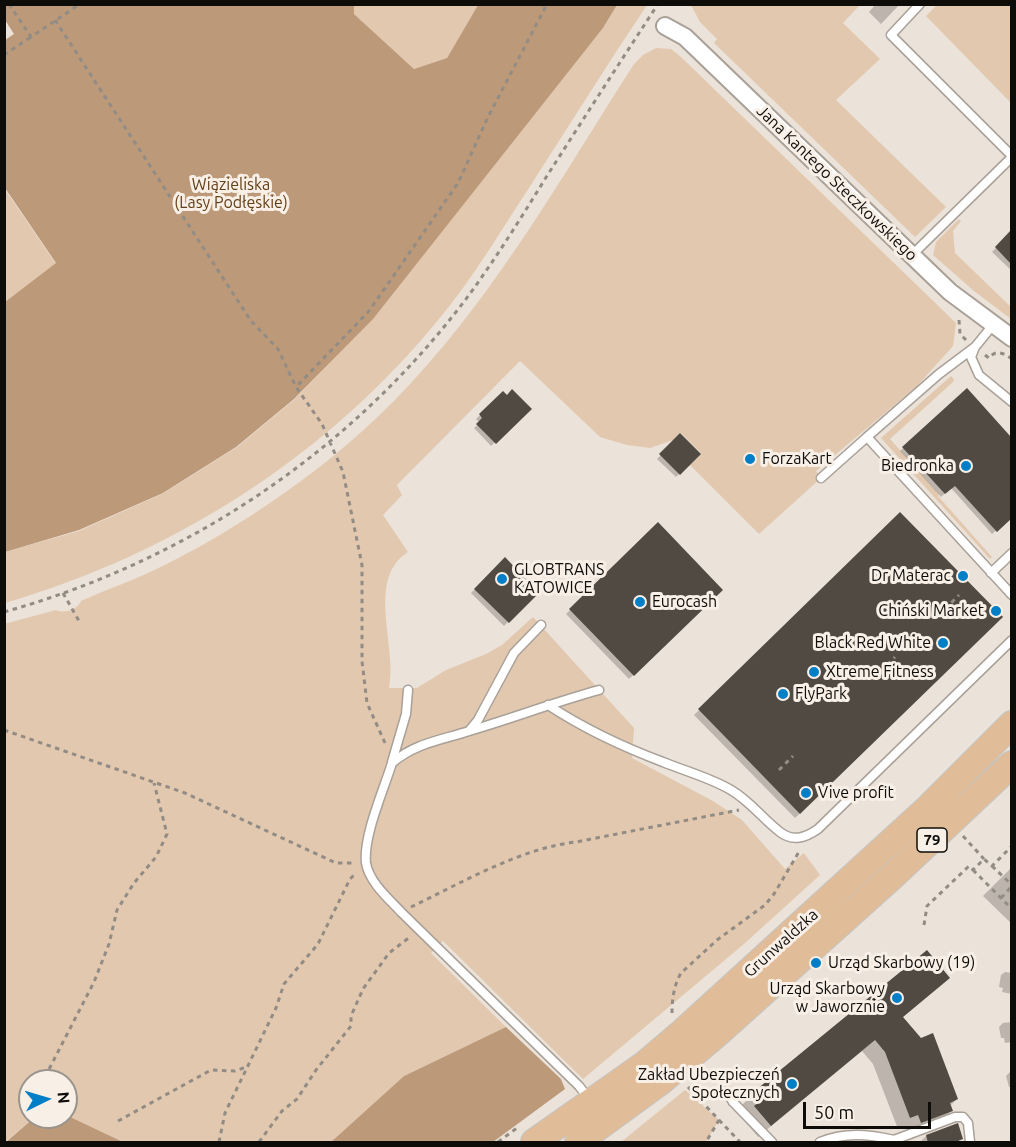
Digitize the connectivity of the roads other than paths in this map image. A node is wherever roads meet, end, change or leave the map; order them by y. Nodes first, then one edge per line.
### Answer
1 (920, 4) edge
2 (664, 27) dead end
3 (1011, 156) edge
4 (912, 255) junction
5 (993, 325) junction
6 (1011, 338) edge
7 (975, 347) junction
8 (1011, 402) edge
9 (867, 437) junction
10 (821, 478) dead end
11 (1011, 554) edge
12 (991, 573) junction
13 (1011, 595) edge
14 (541, 625) dead end
15 (1011, 640) edge
16 (408, 690) dead end
17 (599, 690) dead end
18 (548, 705) junction
19 (1011, 724) edge
20 (469, 731) junction
21 (392, 762) junction
22 (1011, 764) edge
23 (727, 1091) dead end
24 (590, 1101) junction
25 (896, 1141) edge
26 (534, 1143) edge
27 (578, 1143) edge
28 (772, 1143) edge
29 (820, 1143) edge
30 (970, 1143) edge

1 - 3 lane
2 - 4 street, Jana Kantego Steczkowskiego
3 - 4 lane
4 - 5 street, Jana Kantego Steczkowskiego
5 - 6 street, Jana Kantego Steczkowskiego
5 - 7 lane
7 - 8 lane
7 - 9 lane
9 - 10 lane
9 - 12 lane
11 - 12 lane
12 - 13 lane
14 - 20 lane
15 - 18 lane
16 - 21 lane
17 - 18 lane
18 - 20 lane
19 - 24 main road, Grunwaldzka / 79
20 - 21 lane
21 - 24 lane
22 - 27 main road, Grunwaldzka / 79
23 - 28 lane
24 - 26 main road, Grunwaldzka / 79
25 - 29 lane
25 - 30 lane

